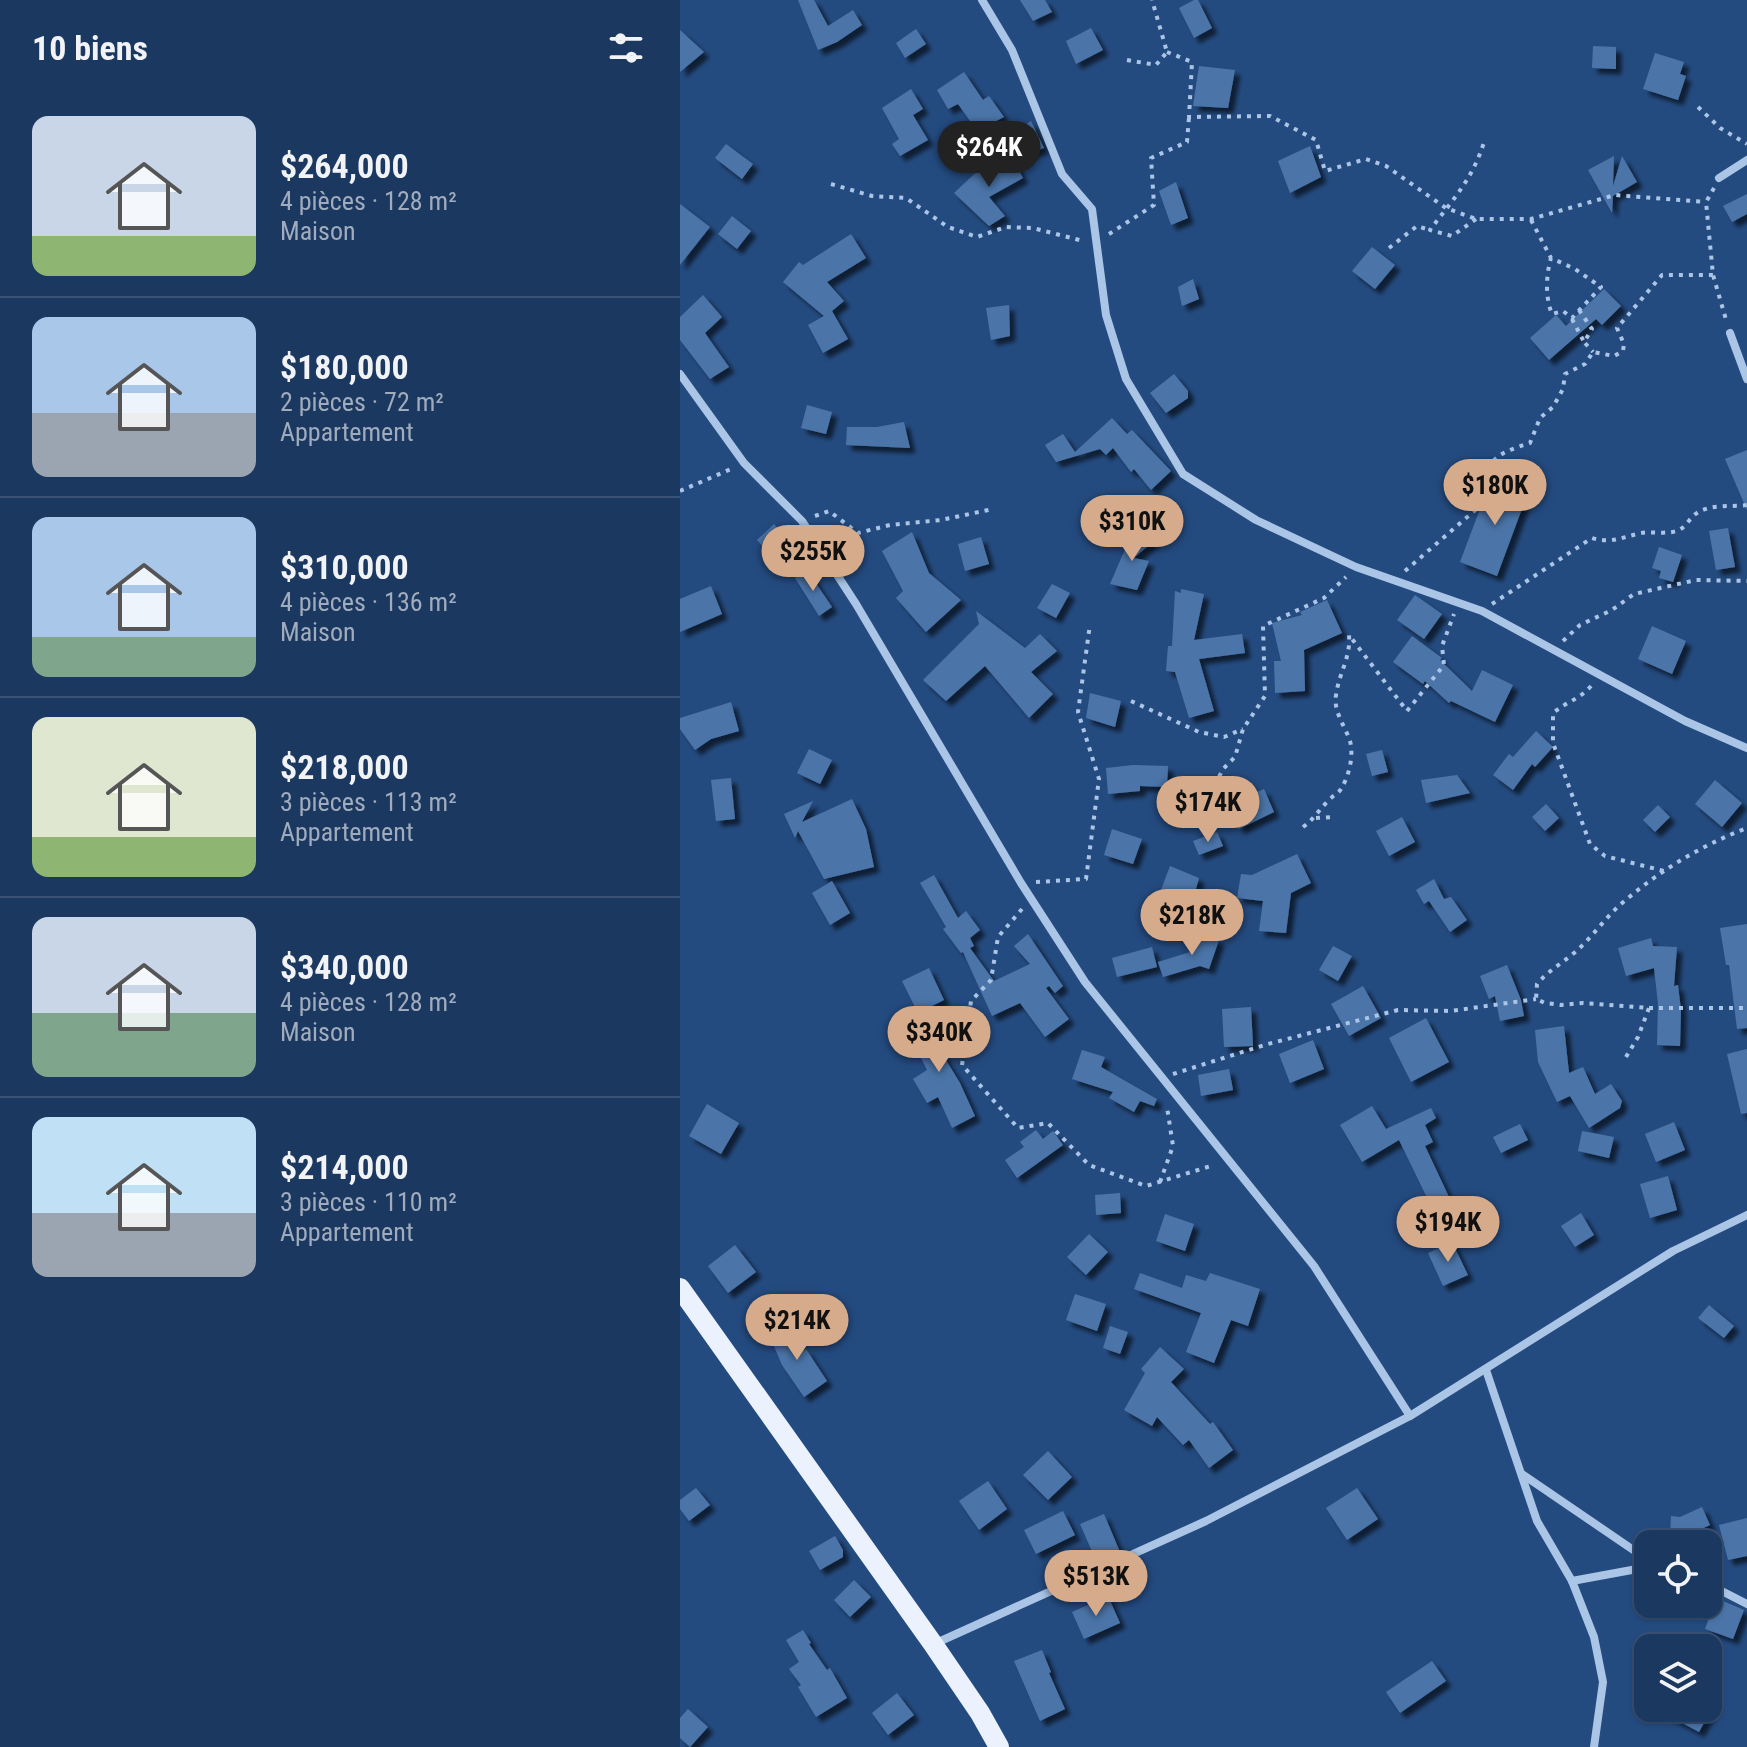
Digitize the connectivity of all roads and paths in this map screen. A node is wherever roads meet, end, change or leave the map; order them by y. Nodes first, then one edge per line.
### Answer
1 (982, 0) edge
2 (1152, 0) edge
3 (1167, 52) junction
4 (1127, 60) dead end
5 (1698, 107) dead end
6 (1189, 117) junction
7 (1485, 139) dead end
8 (1747, 144) edge
9 (1747, 160) edge
10 (1719, 178) joint
11 (831, 184) dead end
12 (1706, 202) junction
13 (1446, 208) junction
14 (1476, 219) junction
15 (1531, 219) junction
16 (1430, 230) junction
17 (1096, 243) junction
18 (1389, 248) dead end
19 (1551, 258) junction
20 (1713, 275) junction
21 (1579, 310) junction
22 (1572, 318) junction
23 (1730, 333) joint
24 (1584, 342) junction
25 (1593, 352) junction
26 (680, 374) edge
27 (1747, 379) edge
28 (744, 463) junction
29 (680, 491) edge
30 (1747, 505) edge
31 (993, 509) dead end
32 (802, 521) junction
33 (1356, 567) junction
34 (1394, 581) junction
35 (1747, 581) edge
36 (1458, 604) junction
37 (1482, 611) junction
38 (1090, 624) dead end
39 (1552, 650) junction
40 (1600, 676) junction
41 (1131, 701) dead end
42 (1243, 729) junction
43 (1747, 748) edge
44 (1171, 806) dead end
45 (1333, 817) dead end
46 (1316, 818) junction
47 (1303, 827) dead end
48 (1747, 828) edge
49 (1664, 871) junction
50 (1021, 883) junction
51 (1032, 899) junction
52 (1536, 999) junction
53 (1649, 1008) junction
54 (1747, 1008) edge
55 (1626, 1057) dead end
56 (1162, 1078) junction
57 (1228, 1160) junction
58 (1160, 1182) junction
59 (1747, 1215) edge
60 (680, 1288) edge
61 (1486, 1370) junction
62 (1410, 1416) junction
63 (1521, 1474) junction
64 (1634, 1551) edge
65 (1634, 1570) edge
66 (1572, 1581) junction
67 (1722, 1591) edge
68 (1747, 1604) edge
69 (933, 1644) junction
70 (999, 1747) edge
71 (1594, 1747) edge

1 - 17 street
2 - 3 path
3 - 4 path
3 - 6 path
5 - 8 path
6 - 13 path
6 - 17 path
7 - 13 path
9 - 10 street
10 - 12 path
11 - 17 path
12 - 15 path
12 - 20 path
13 - 14 path
13 - 16 path
14 - 15 path
14 - 16 path
15 - 19 path
16 - 18 path
17 - 33 street
19 - 21 path
19 - 22 path
20 - 23 path
20 - 25 path
21 - 22 path
21 - 24 path
22 - 24 path
23 - 27 street
24 - 25 path
25 - 34 path
26 - 28 street
28 - 29 path
28 - 32 street
30 - 37 path
31 - 32 path
32 - 50 street
33 - 34 street
33 - 42 path
34 - 36 street
35 - 39 path
36 - 37 street
36 - 46 path
37 - 39 street
38 - 50 path
39 - 40 street
40 - 43 street
40 - 49 path
41 - 42 path
42 - 44 path
45 - 46 path
46 - 47 path
48 - 49 path
49 - 52 path
50 - 51 street
51 - 56 street
51 - 58 path
52 - 53 path
52 - 56 path
53 - 54 path
53 - 55 path
56 - 57 street
56 - 58 path
57 - 58 path
57 - 62 street
59 - 61 street
60 - 69 main road
61 - 62 street
61 - 63 street
62 - 69 street
63 - 64 street
63 - 66 street
65 - 66 street
66 - 71 street
67 - 68 street
69 - 70 main road

